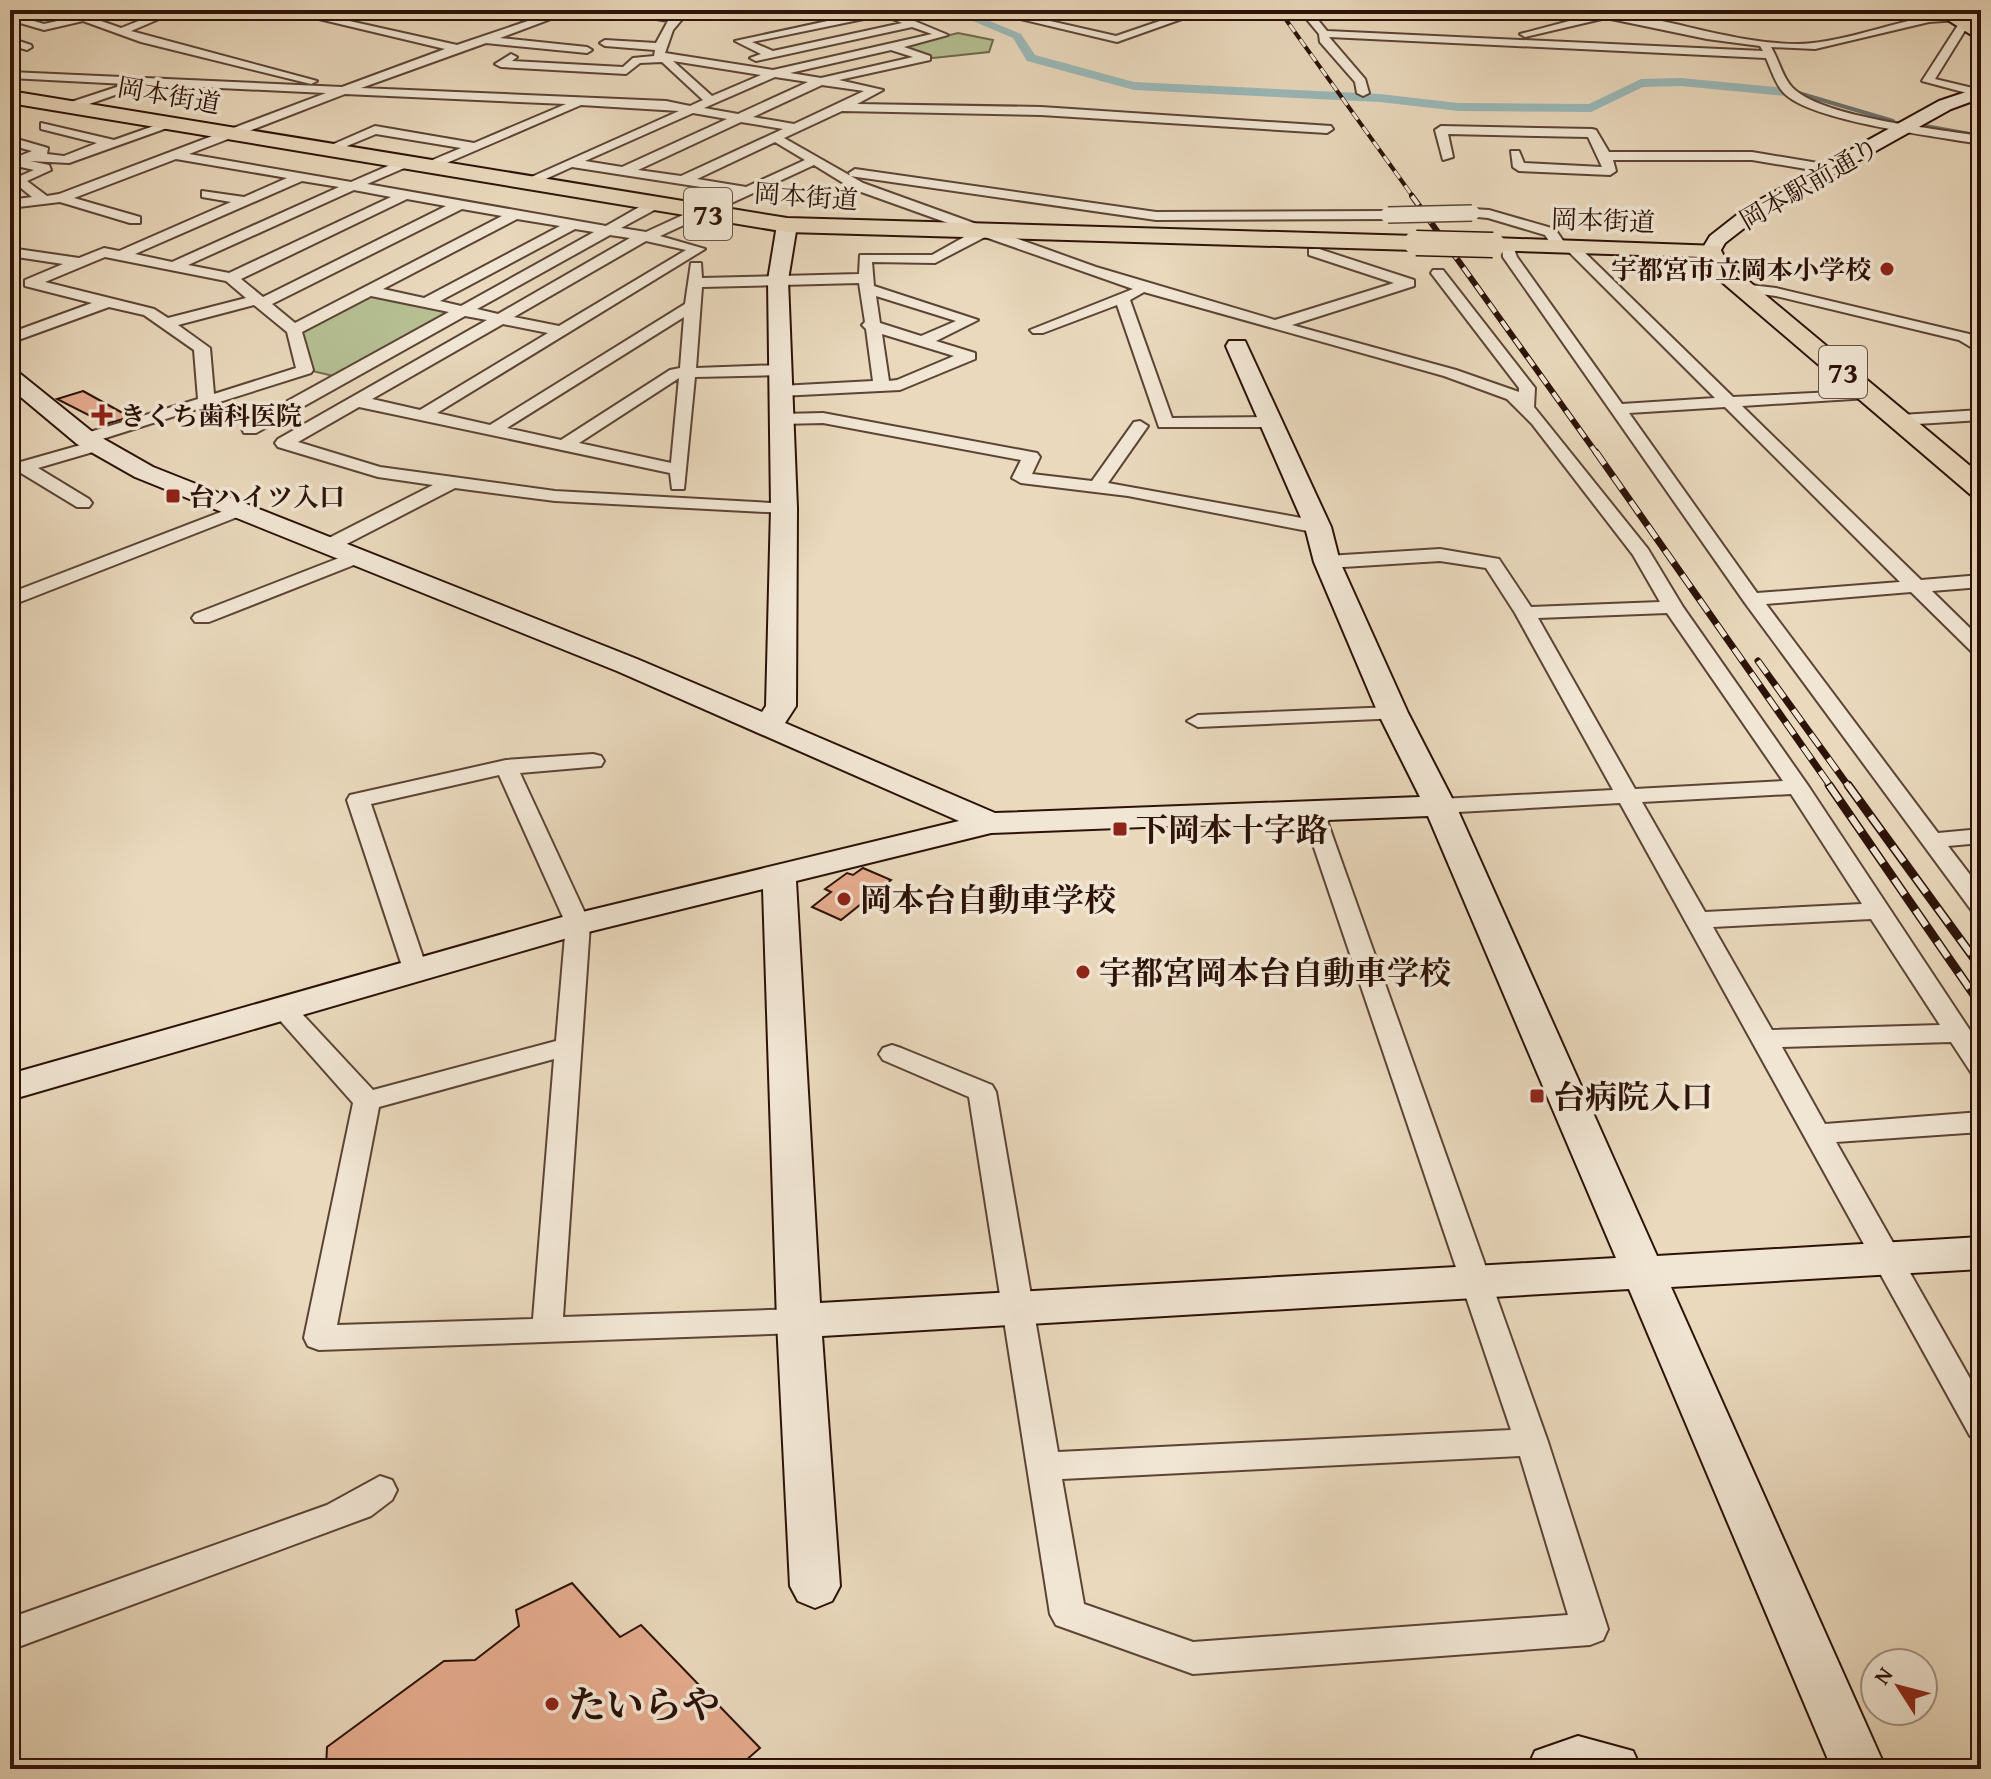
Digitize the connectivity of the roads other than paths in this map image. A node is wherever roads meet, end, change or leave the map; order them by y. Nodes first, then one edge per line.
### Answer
1 (172, 10) edge
2 (286, 10) edge
3 (566, 10) edge
4 (610, 10) edge
5 (685, 10) edge
6 (988, 10) edge
7 (1202, 10) edge
8 (1304, 10) edge
9 (1584, 10) edge
10 (1665, 10) edge
11 (1879, 10) edge
12 (1604, 15) junction
13 (10, 17) edge
14 (541, 19) junction
15 (673, 19) junction
16 (1959, 20) edge
17 (569, 23) dead end
18 (914, 23) junction
19 (1648, 25) junction
20 (44, 27) junction
21 (119, 32) junction
22 (637, 32) dead end
23 (10, 34) edge
24 (1324, 34) junction
25 (482, 39) junction
26 (10, 41) edge
27 (1487, 42) junction
28 (605, 43) dead end
29 (892, 46) junction
30 (27, 47) dead end
31 (454, 48) junction
32 (662, 49) junction
33 (587, 50) dead end
34 (1768, 50) junction
35 (771, 54) junction
36 (511, 57) dead end
37 (724, 65) junction
38 (774, 73) junction
39 (712, 75) dead end
40 (10, 78) edge
41 (483, 81) dead end
42 (821, 81) junction
43 (144, 82) junction
44 (753, 82) junction
45 (574, 86) dead end
46 (342, 91) junction
47 (1363, 93) dead end
48 (1980, 93) edge
49 (10, 97) edge
50 (449, 98) junction
51 (548, 100) junction
52 (711, 101) junction
53 (582, 102) junction
54 (69, 107) junction
55 (841, 107) junction
56 (690, 110) junction
57 (739, 118) junction
58 (172, 124) junction
59 (45, 126) dead end
60 (1908, 126) junction
61 (796, 128) junction
62 (1327, 129) dead end
63 (233, 134) junction
64 (776, 138) junction
65 (1981, 140) edge
66 (10, 141) edge
67 (109, 143) junction
68 (476, 147) junction
69 (326, 150) junction
70 (1515, 154) dead end
71 (177, 155) junction
72 (31, 156) junction
73 (1605, 156) junction
74 (1447, 157) dead end
75 (813, 161) junction
76 (569, 162) junction
77 (404, 163) junction
78 (428, 167) junction
79 (829, 169) junction
80 (1830, 169) junction
81 (626, 170) junction
82 (301, 177) junction
83 (684, 180) junction
84 (525, 183) junction
85 (353, 186) junction
86 (749, 191) junction
87 (207, 194) dead end
88 (405, 195) junction
89 (61, 198) junction
90 (44, 200) junction
91 (246, 201) junction
92 (10, 204) edge
93 (461, 204) junction
94 (653, 205) junction
95 (702, 213) junction
96 (516, 214) junction
97 (135, 220) dead end
98 (574, 224) junction
99 (787, 225) junction
100 (610, 230) junction
101 (983, 232) junction
102 (646, 236) junction
103 (1500, 245) junction
104 (1566, 247) junction
105 (698, 249) junction
106 (1711, 251) junction
107 (10, 252) edge
108 (1314, 252) dead end
109 (121, 255) junction
110 (80, 262) junction
111 (174, 266) junction
112 (1438, 273) dead end
113 (231, 278) junction
114 (778, 280) junction
115 (30, 283) junction
116 (694, 283) junction
117 (866, 283) junction
118 (10, 285) edge
119 (1146, 288) junction
120 (1742, 288) junction
121 (369, 291) junction
122 (1122, 297) junction
123 (108, 302) junction
124 (259, 302) junction
125 (428, 302) junction
126 (692, 306) junction
127 (463, 310) junction
128 (500, 318) junction
129 (167, 323) junction
130 (870, 325) junction
131 (1275, 325) junction
132 (294, 330) junction
133 (1038, 330) dead end
134 (560, 331) junction
135 (10, 338) edge
136 (924, 340) junction
137 (1979, 343) edge
138 (1237, 346) dead end
139 (687, 371) junction
140 (10, 377) edge
141 (781, 380) junction
142 (882, 388) junction
143 (1868, 393) junction
144 (206, 401) junction
145 (356, 401) junction
146 (1725, 401) junction
147 (1526, 406) junction
148 (1618, 409) junction
149 (424, 414) junction
150 (1981, 415) edge
151 (781, 419) junction
152 (1901, 420) junction
153 (1271, 422) junction
154 (1140, 426) dead end
155 (250, 429) dead end
156 (493, 430) junction
157 (92, 442) junction
158 (565, 445) junction
159 (17, 469) edge
160 (679, 470) junction
161 (452, 482) junction
162 (1097, 487) junction
163 (1981, 489) edge
164 (83, 503) dead end
165 (675, 503) junction
166 (784, 508) junction
167 (239, 510) junction
168 (1318, 527) junction
169 (328, 546) junction
170 (357, 557) junction
171 (1327, 562) junction
172 (1981, 581) edge
173 (1916, 586) junction
174 (1752, 599) junction
175 (10, 600) edge
176 (1673, 607) junction
177 (1525, 613) junction
178 (202, 618) dead end
179 (1981, 650) edge
180 (1393, 713) junction
181 (1198, 721) dead end
182 (768, 726) junction
183 (593, 761) dead end
184 (506, 767) junction
185 (1798, 787) junction
186 (1625, 794) junction
187 (1440, 806) junction
188 (1313, 812) junction
189 (991, 823) junction
190 (1981, 836) edge
191 (1934, 840) junction
192 (779, 874) junction
193 (1981, 906) edge
194 (1878, 911) junction
195 (1697, 920) junction
196 (578, 924) junction
197 (414, 969) junction
198 (282, 1008) junction
199 (1957, 1033) junction
200 (1764, 1039) junction
201 (567, 1047) junction
202 (892, 1054) dead end
203 (1981, 1068) edge
204 (10, 1087) edge
205 (367, 1101) junction
206 (1981, 1122) edge
207 (1818, 1134) junction
208 (1981, 1253) edge
209 (1885, 1260) junction
210 (1642, 1272) junction
211 (1475, 1284) junction
212 (1018, 1309) junction
213 (799, 1321) junction
214 (547, 1330) junction
215 (1981, 1427) edge
216 (1532, 1442) junction
217 (1046, 1466) junction
218 (380, 1490) dead end
219 (815, 1586) dead end
220 (10, 1634) edge
221 (1554, 1769) edge
222 (1614, 1769) edge
223 (1859, 1769) edge

1 - 21 street
2 - 31 street
3 - 14 street
4 - 15 street
5 - 15 street
6 - 7 street
8 - 24 street
9 - 12 street
10 - 19 street
11 - 16 street
12 - 19 street
12 - 27 street
13 - 20 street
14 - 17 street
14 - 25 street
15 - 32 street
16 - 34 street
16 - 48 street
18 - 29 street
18 - 35 street
18 - 35 street
19 - 34 street
20 - 21 street
20 - 23 street
21 - 46 street
22 - 32 street
24 - 27 street
24 - 47 street
25 - 31 street
25 - 33 street
26 - 30 street
27 - 34 street
28 - 32 street
29 - 38 street
29 - 42 street
31 - 46 street
32 - 36 street
32 - 37 street
32 - 52 street
34 - 60 street
35 - 37 street
37 - 38 street
38 - 42 street
38 - 44 street
39 - 44 street
40 - 43 street
41 - 50 street
42 - 55 street
42 - 57 street
43 - 46 street
43 - 54 street
44 - 52 street
45 - 51 street
46 - 50 street
46 - 63 street
48 - 60 street, 岡本駅前通り
49 - 54 main road, 岡本街道 / 73
50 - 51 street
51 - 53 street
52 - 56 street
53 - 56 street
53 - 68 street
54 - 58 main road, 岡本街道 / 73
55 - 61 street
55 - 62 street
56 - 57 street
56 - 76 street
57 - 61 street
57 - 81 street
58 - 63 main road, 岡本街道 / 73
58 - 67 street
59 - 67 street
60 - 65 street
60 - 80 street, 岡本駅前通り
61 - 64 street
63 - 69 main road, 岡本街道 / 73
63 - 71 street
64 - 75 street
64 - 83 street
66 - 72 street
67 - 72 street
68 - 69 street
68 - 78 street
69 - 77 main road, 岡本街道 / 73
70 - 73 street
71 - 82 street
71 - 89 street
72 - 90 street
73 - 74 street
73 - 80 street
75 - 79 street
75 - 86 street
76 - 81 street
76 - 84 street
77 - 78 main road, 岡本街道 / 73
77 - 85 street
78 - 84 main road, 岡本街道 / 73
79 - 101 street
79 - 104 street, bridge
80 - 106 street, 岡本駅前通り
81 - 83 street
82 - 85 street
82 - 91 street
83 - 86 street
84 - 94 main road, 岡本街道 / 73
85 - 88 street
85 - 111 street
86 - 95 street
87 - 91 street
88 - 93 street
88 - 113 street
89 - 90 street
89 - 97 street
90 - 92 street
91 - 109 street
93 - 96 street
93 - 124 street
94 - 95 main road, 岡本街道 / 73
94 - 100 street
95 - 99 main road, 岡本街道 / 73
95 - 102 street
96 - 98 street
96 - 121 street
98 - 100 street
98 - 125 street
99 - 101 main road, 岡本街道 / 73
99 - 114 street
100 - 102 street
100 - 127 street
101 - 103 main road, 岡本街道 / 73, bridge
101 - 117 street
101 - 119 street
102 - 105 street
102 - 128 street
103 - 104 main road, 岡本街道 / 73
103 - 148 street
104 - 106 main road, 岡本街道 / 73
104 - 146 street
105 - 116 street
105 - 134 street
106 - 120 main road, 岡本駅前通り / 73
107 - 110 street
108 - 131 street
109 - 110 street
109 - 111 street
110 - 115 street
111 - 113 street
112 - 147 street
113 - 124 street
114 - 116 street
114 - 117 street
114 - 141 street
115 - 118 street
115 - 123 street
116 - 126 street
117 - 130 street
117 - 136 street
119 - 122 street
119 - 131 street
120 - 137 street
120 - 143 main road, 岡本駅前通り / 73
121 - 125 street
121 - 132 street
122 - 133 street
122 - 153 street
123 - 129 street
123 - 135 street
124 - 129 street
124 - 132 street
125 - 127 street
126 - 139 street
126 - 156 street
127 - 128 street
127 - 155 street
128 - 134 street
128 - 145 street
129 - 144 street
130 - 136 street
130 - 142 street
131 - 147 street
132 - 144 street
134 - 149 street
136 - 142 street
138 - 153 street
139 - 141 street
139 - 158 street
139 - 160 street
140 - 157 street
141 - 142 street
141 - 151 street
143 - 146 street
143 - 152 main road, 岡本駅前通り / 73
144 - 157 street
145 - 149 street
145 - 161 street
146 - 148 street
146 - 173 street
147 - 176 street
148 - 174 street
149 - 156 street
150 - 152 street
151 - 162 street
151 - 166 street
152 - 163 main road, 岡本駅前通り / 73
153 - 168 street
154 - 162 street
156 - 158 street
157 - 159 street
157 - 167 street
158 - 160 street
159 - 164 street
160 - 165 street
161 - 165 street
161 - 169 street
162 - 168 street
165 - 166 street
166 - 182 street
167 - 169 street
167 - 175 street
168 - 171 street
169 - 170 street
170 - 178 street
170 - 182 street
171 - 177 street
171 - 180 street
172 - 173 street
173 - 174 street
173 - 179 street
174 - 191 street
176 - 177 street
176 - 185 street
177 - 186 street
180 - 181 street
180 - 187 street
182 - 189 street
183 - 184 street
184 - 196 street
184 - 197 street
185 - 186 street
185 - 194 street
186 - 187 street
186 - 195 street
187 - 188 street
187 - 210 street
188 - 189 street
188 - 211 street
189 - 192 street
190 - 191 street
191 - 193 street
192 - 196 street
192 - 213 street
194 - 195 street
194 - 199 street
195 - 200 street
196 - 197 street
196 - 201 street
197 - 198 street
198 - 204 street
198 - 205 street
199 - 200 street
199 - 203 street
200 - 207 street
201 - 205 street
201 - 214 street
202 - 212 street
205 - 214 street
206 - 207 street
207 - 209 street
208 - 209 street
209 - 210 street
209 - 215 street
210 - 211 street
210 - 223 street
211 - 212 street
211 - 216 street
212 - 213 street
212 - 217 street
213 - 214 street
213 - 219 street
216 - 217 street
216 - 217 street
218 - 220 street
221 - 222 street

